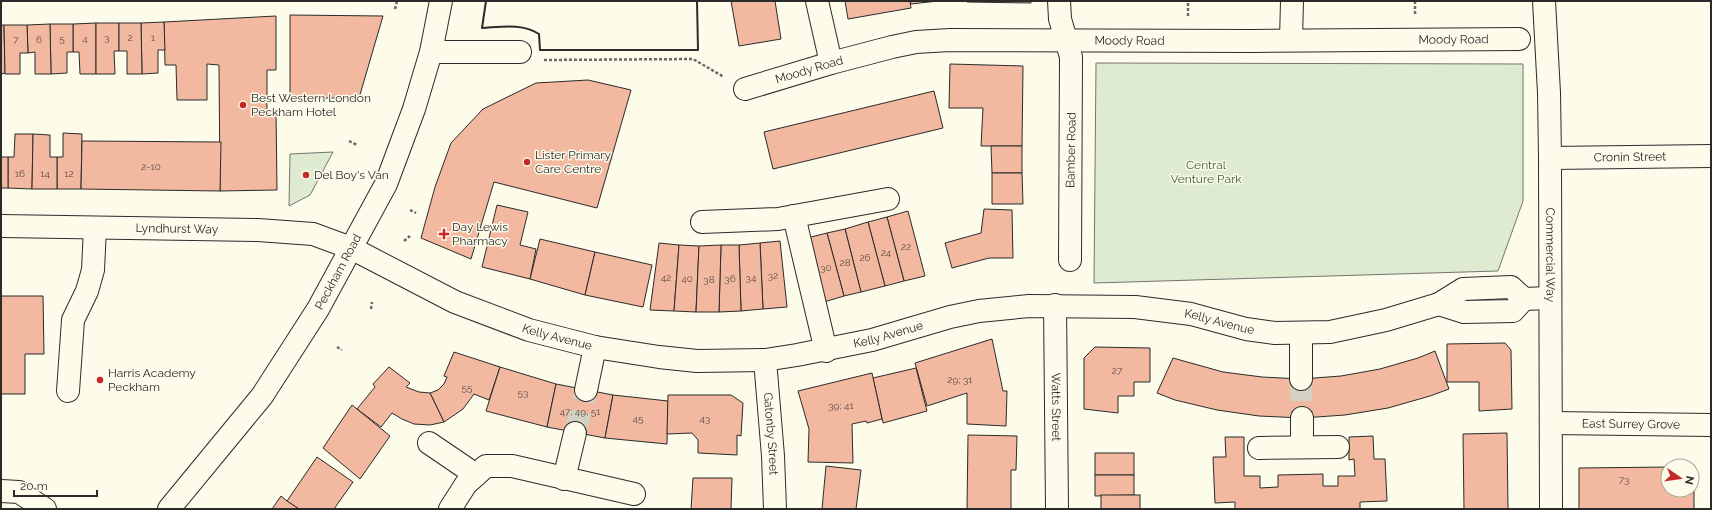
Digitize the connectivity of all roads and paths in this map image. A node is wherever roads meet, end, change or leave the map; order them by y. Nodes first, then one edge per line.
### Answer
1 (397, 1) edge
2 (441, 1) edge
3 (817, 1) edge
4 (1059, 1) edge
5 (1292, 1) edge
6 (1544, 1) edge
7 (395, 9) dead end
8 (1519, 38) dead end
9 (1067, 40) junction
10 (1291, 40) junction
11 (431, 52) junction
12 (520, 52) joint
13 (831, 63) junction
14 (746, 89) joint
15 (349, 141) dead end
16 (356, 145) dead end
17 (1711, 156) edge
18 (1550, 158) junction
19 (888, 199) dead end
20 (410, 210) dead end
21 (416, 213) dead end
22 (794, 216) junction
23 (702, 222) dead end
24 (1, 226) edge
25 (95, 228) junction
26 (410, 236) dead end
27 (404, 241) dead end
28 (350, 248) junction
29 (1070, 260) dead end
30 (1549, 298) junction
31 (372, 302) dead end
32 (1055, 305) junction
33 (371, 309) dead end
34 (1301, 333) junction
35 (337, 347) dead end
36 (595, 347) junction
37 (342, 350) dead end
38 (826, 350) junction
39 (765, 360) junction
40 (1302, 379) tunnel mouth
41 (586, 390) tunnel mouth
42 (68, 391) dead end
43 (1302, 418) tunnel mouth
44 (1551, 423) junction
45 (1711, 425) edge
46 (575, 433) tunnel mouth
47 (429, 443) dead end
48 (1302, 447) junction
49 (1338, 447) dead end
50 (1259, 448) dead end
51 (476, 475) junction
52 (564, 479) junction
53 (634, 494) dead end
54 (10, 497) edge
55 (45, 509) edge
56 (170, 509) edge
57 (450, 509) edge
58 (775, 509) edge
59 (1057, 509) edge
60 (1551, 509) edge

1 - 7 path
2 - 11 main road, Peckham Road
3 - 13 main road
4 - 9 main road, Bamber Road
5 - 10 main road
6 - 18 main road, Commercial Way
8 - 10 main road, Moody Road
9 - 10 main road, Moody Road
9 - 13 main road, Moody Road
9 - 29 main road, Bamber Road
11 - 12 main road
11 - 28 main road, Peckham Road
12 - 14 path
13 - 14 main road, Moody Road
15 - 16 path
17 - 18 main road, Cronin Street
18 - 30 main road, Commercial Way
19 - 22 main road
20 - 21 path
22 - 23 main road
22 - 38 main road
24 - 25 main road, Lyndhurst Way
25 - 28 main road, Lyndhurst Way
25 - 42 main road
26 - 27 path
28 - 36 main road, Kelly Avenue
28 - 56 main road, Peckham Road
30 - 34 main road, Kelly Avenue
30 - 44 main road, Commercial Way
31 - 33 path
32 - 34 main road, Kelly Avenue
32 - 38 main road, Kelly Avenue
32 - 59 main road, Watts Street
34 - 40 main road
35 - 37 path
36 - 39 main road, Kelly Avenue
36 - 41 main road
38 - 39 main road, Kelly Avenue
39 - 58 main road, Gatonby Street
43 - 48 main road
44 - 45 main road, East Surrey Grove
44 - 60 main road, Commercial Way
46 - 52 main road
47 - 51 main road
48 - 49 main road
48 - 50 main road
51 - 52 main road
51 - 57 main road
52 - 53 main road
54 - 55 main road

